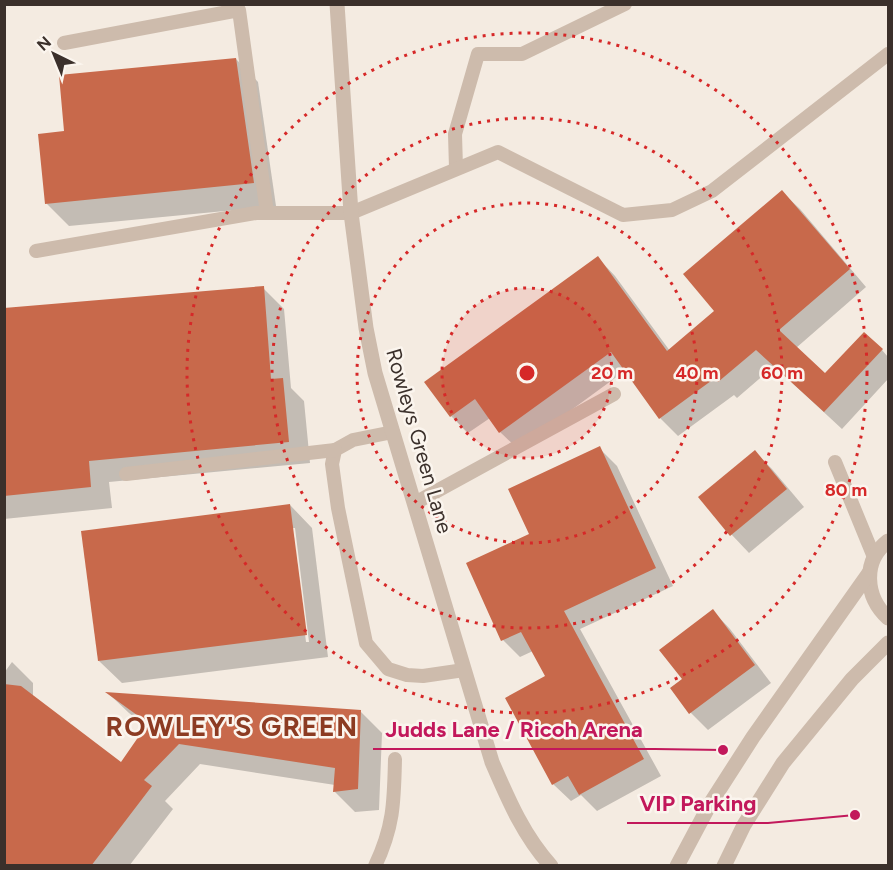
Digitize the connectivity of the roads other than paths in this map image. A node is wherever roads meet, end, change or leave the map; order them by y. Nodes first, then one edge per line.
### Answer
1 (337, 4) edge
2 (625, 4) edge
3 (64, 42) dead end
4 (888, 54) edge
5 (456, 168) junction
6 (267, 213) junction
7 (351, 213) junction
8 (36, 251) dead end
9 (614, 394) dead end
10 (393, 432) junction
11 (335, 450) junction
12 (835, 462) dead end
13 (126, 474) dead end
14 (415, 504) junction
15 (888, 541) edge
16 (874, 557) junction
17 (869, 573) junction
18 (888, 618) edge
19 (888, 643) edge
20 (464, 670) junction
21 (395, 759) dead end
22 (375, 866) edge
23 (551, 866) edge
24 (677, 866) edge
25 (724, 866) edge

1 - 7 street, Rowleys Green Lane
2 - 5 lane
3 - 6 lane
4 - 5 lane
5 - 7 lane
6 - 7 lane
6 - 8 lane
7 - 10 street, Rowleys Green Lane
9 - 14 lane
10 - 11 lane
10 - 14 street, Rowleys Green Lane
11 - 13 lane
11 - 20 lane
12 - 16 lane
14 - 20 street, Rowleys Green Lane
15 - 16 street
16 - 17 street
17 - 18 street
17 - 24 street
19 - 25 street
20 - 23 street, Rowleys Green Lane
21 - 22 lane

